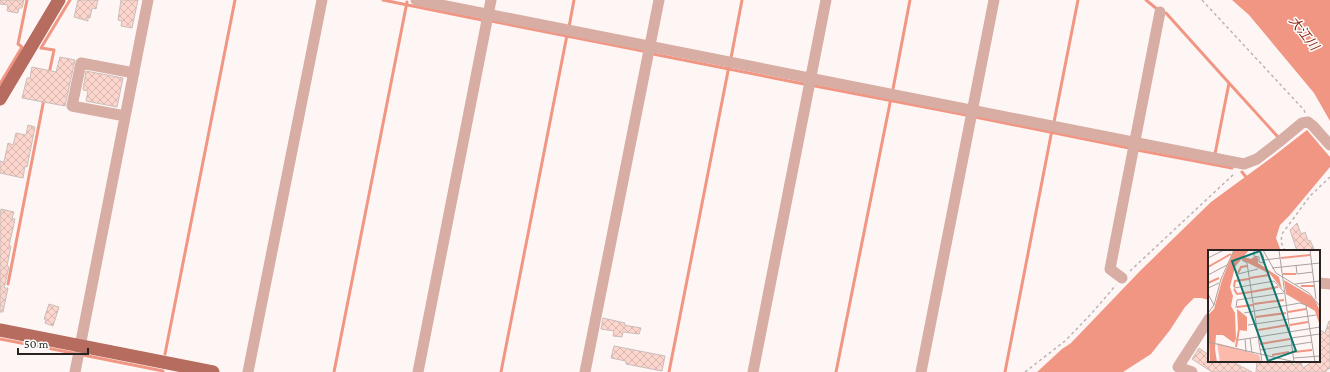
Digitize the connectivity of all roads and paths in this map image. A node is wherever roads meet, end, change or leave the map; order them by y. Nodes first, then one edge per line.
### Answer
1 (59, 0) edge
2 (148, 0) edge
3 (322, 0) edge
4 (416, 0) edge
5 (491, 0) edge
6 (659, 0) edge
7 (826, 0) edge
8 (994, 0) edge
9 (1202, 0) edge
10 (1160, 12) dead end
11 (488, 14) junction
12 (649, 46) junction
13 (134, 73) junction
14 (811, 79) junction
15 (0, 99) edge
16 (973, 111) junction
17 (125, 116) junction
18 (1302, 123) junction
19 (1134, 142) junction
20 (1330, 146) edge
21 (1244, 164) junction
22 (1330, 177) edge
23 (1285, 250) edge
24 (1122, 278) junction
25 (1320, 283) edge
26 (1330, 284) edge
27 (1208, 321) edge
28 (0, 330) edge
29 (80, 346) junction
30 (169, 368) edge
31 (75, 372) edge
32 (213, 372) edge
33 (248, 372) edge
34 (418, 372) edge
35 (585, 372) edge
36 (753, 372) edge
37 (921, 372) edge
38 (1025, 372) edge
39 (1192, 372) edge

1 - 15 main road
2 - 13 street
3 - 33 street
4 - 11 street
5 - 11 street
6 - 12 street
7 - 14 street
8 - 16 street
9 - 18 path
10 - 19 street
11 - 12 street
11 - 34 street
12 - 14 street
12 - 35 street
13 - 17 street
13 - 17 street
14 - 16 street
14 - 36 street
16 - 19 street
16 - 37 street
17 - 29 street
18 - 20 street
18 - 21 street
19 - 21 street
19 - 24 street
21 - 24 path
22 - 23 path
24 - 38 path
25 - 26 street
27 - 39 street
28 - 29 main road
29 - 30 main road
29 - 31 street
30 - 32 main road

